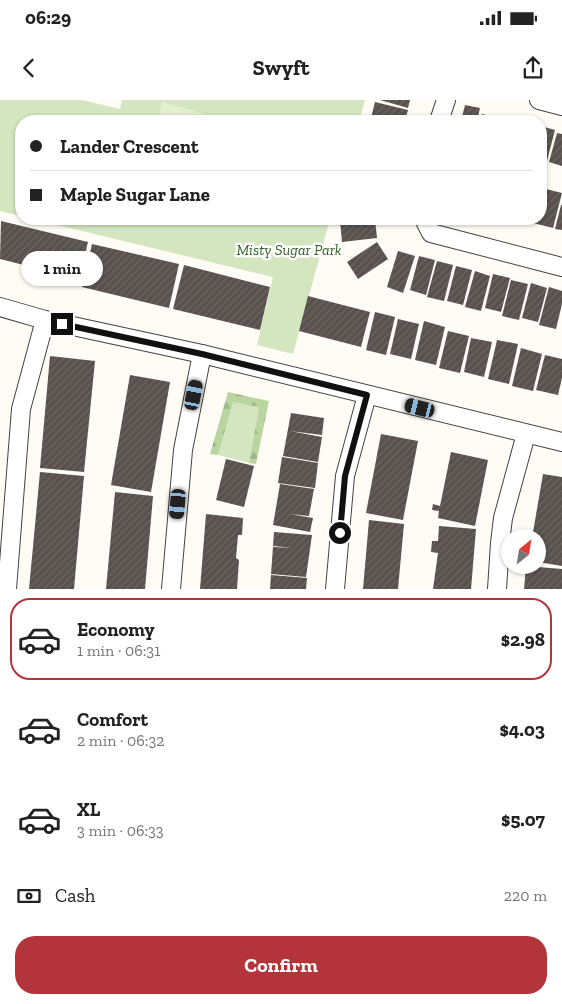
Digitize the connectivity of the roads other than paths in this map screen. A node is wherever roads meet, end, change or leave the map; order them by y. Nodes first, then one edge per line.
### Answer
1 (446, 100) edge
2 (539, 100) edge
3 (562, 106) edge
4 (441, 115) edge
5 (427, 225) edge
6 (562, 267) edge
7 (0, 307) edge
8 (44, 320) junction
9 (202, 354) junction
10 (367, 395) junction
11 (526, 434) junction
12 (562, 442) edge
13 (7, 589) edge
14 (171, 589) edge
15 (335, 589) edge
16 (497, 589) edge

1 - 4 street
2 - 3 street
5 - 6 street
7 - 8 street
8 - 9 street
8 - 13 street
9 - 10 street
9 - 14 street
10 - 11 street
10 - 15 street
11 - 12 street
11 - 16 street

